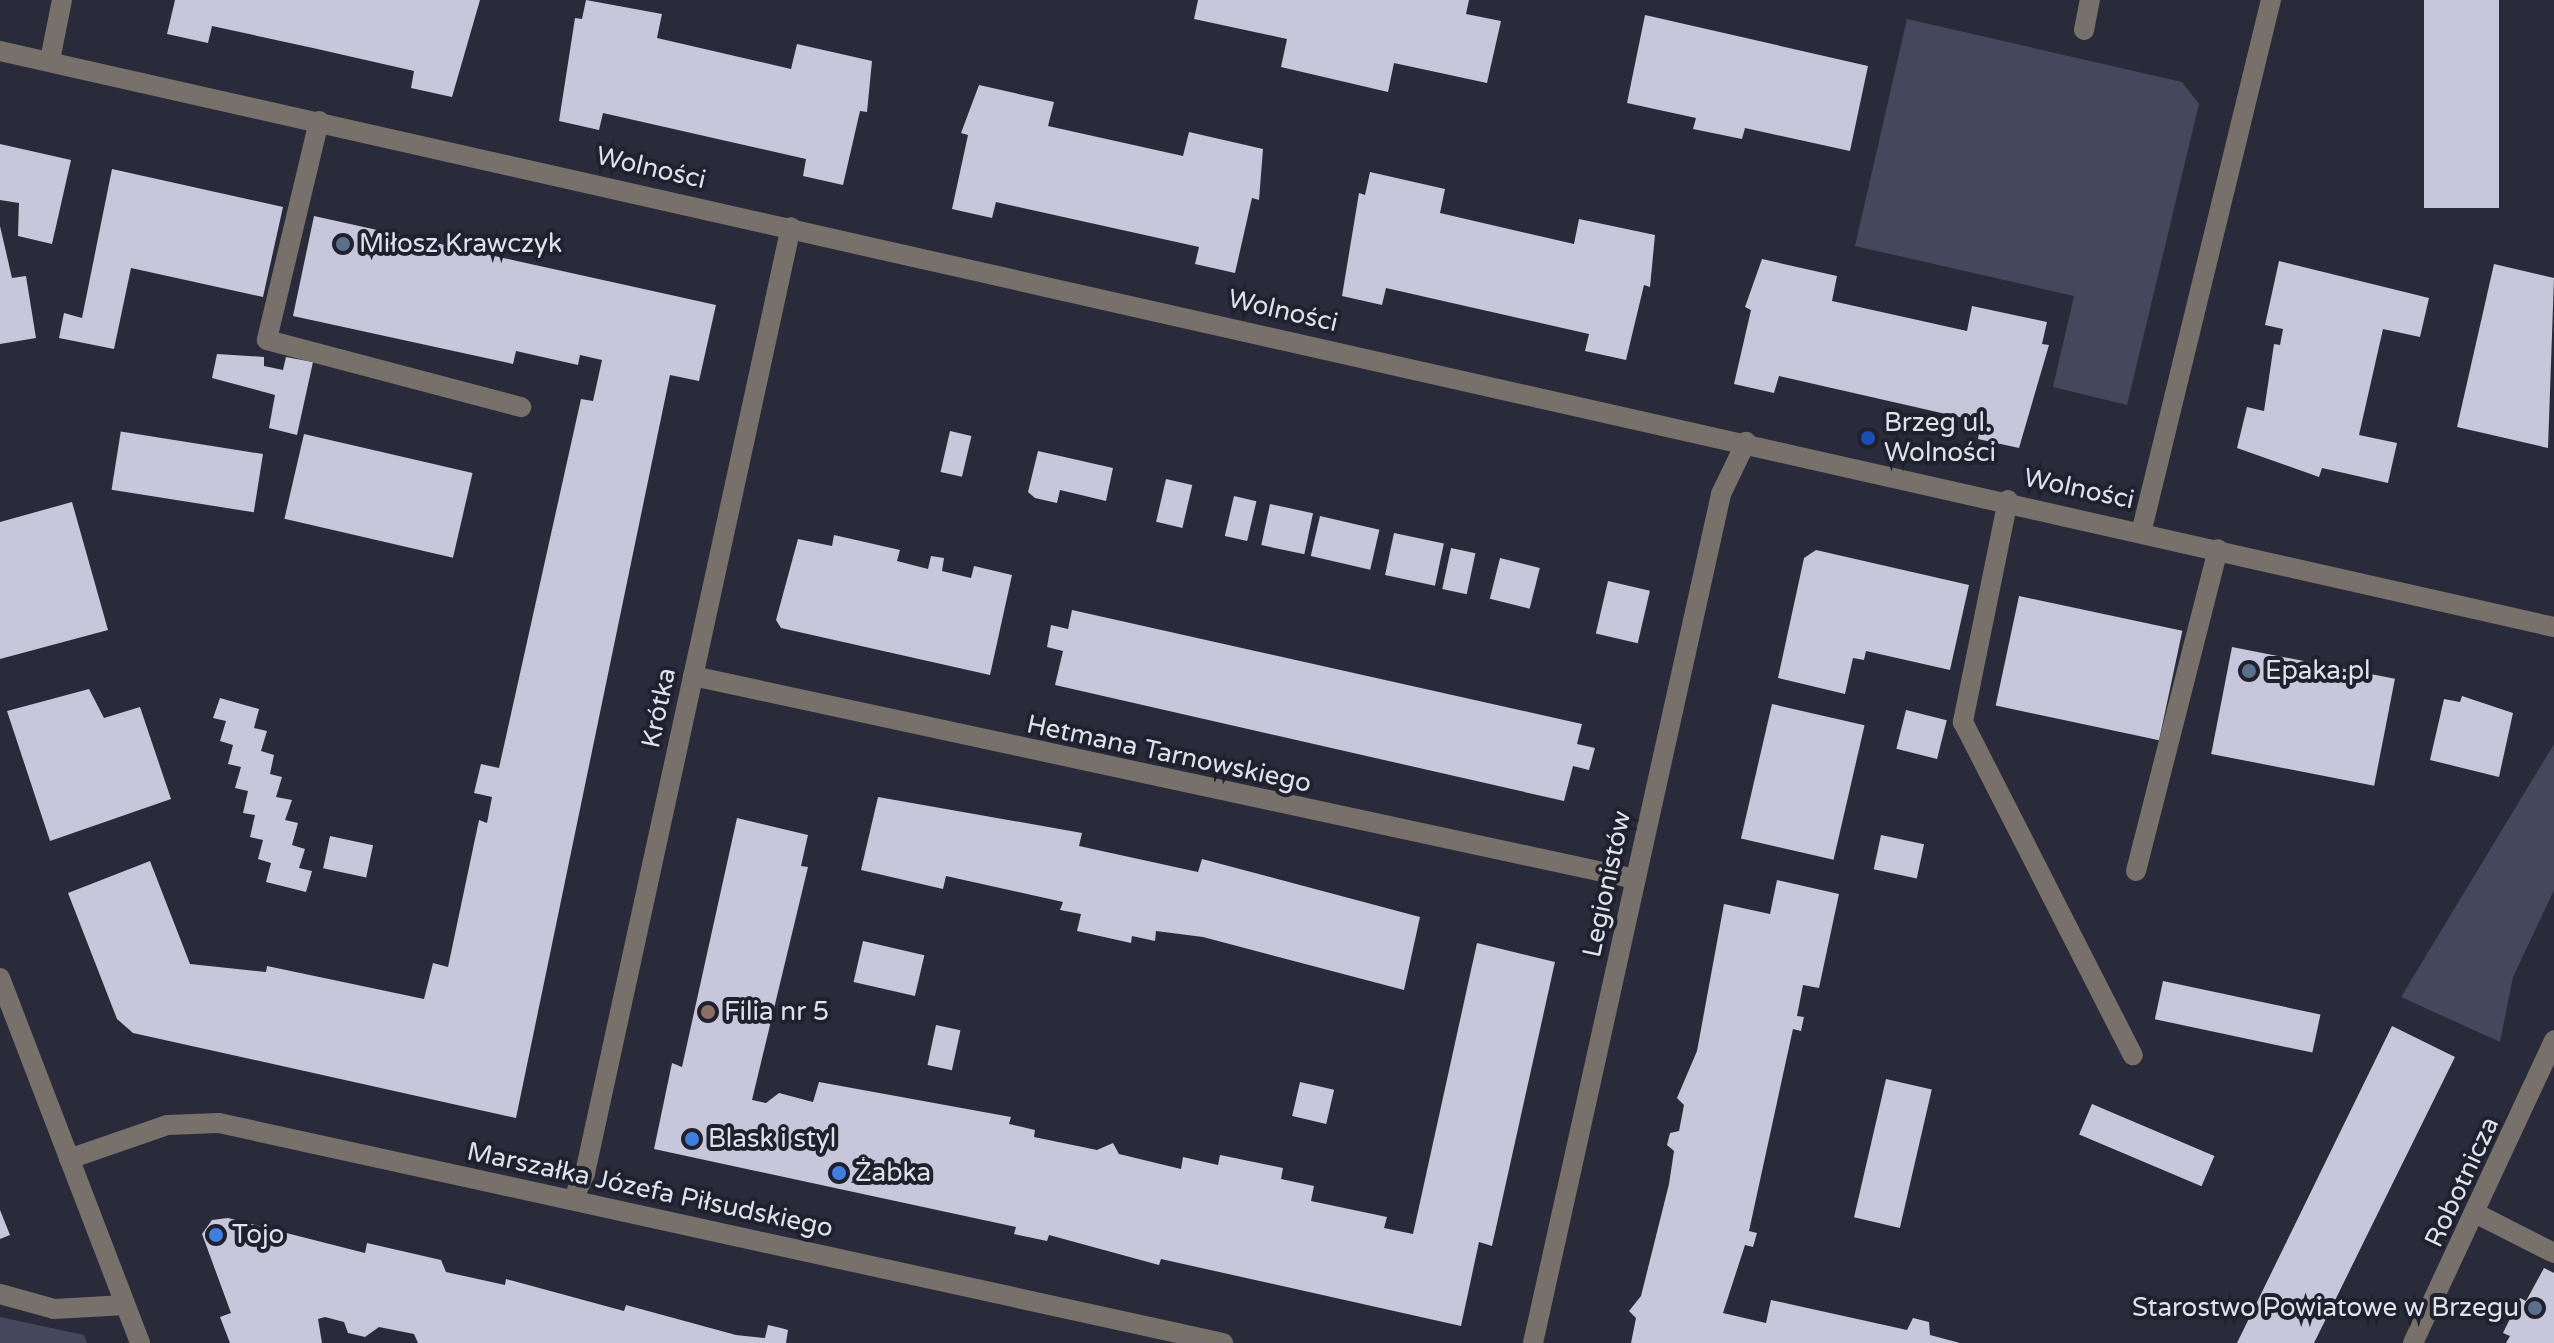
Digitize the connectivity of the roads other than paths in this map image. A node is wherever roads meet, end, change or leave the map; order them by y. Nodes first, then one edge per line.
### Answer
1 (62, 0) edge
2 (2090, 0) edge
3 (2271, 0) edge
4 (2084, 30) dead end
5 (0, 51) edge
6 (50, 60) junction
7 (319, 121) junction
8 (791, 227) junction
9 (521, 407) dead end
10 (1746, 442) junction
11 (2008, 500) junction
12 (2142, 529) junction
13 (2218, 549) junction
14 (2554, 627) edge
15 (693, 676) junction
16 (2136, 871) dead end
17 (1635, 879) junction
18 (0, 978) edge
19 (2554, 1040) edge
20 (2133, 1055) dead end
21 (69, 1159) junction
22 (573, 1199) junction
23 (2477, 1214) junction
24 (2554, 1253) edge
25 (0, 1294) edge
26 (125, 1305) junction
27 (140, 1343) edge
28 (1223, 1343) edge
29 (1533, 1343) edge
30 (2413, 1343) edge

1 - 6 street
2 - 4 street
3 - 12 street
5 - 6 street, Wolności
6 - 7 street, Wolności
7 - 8 street, Wolności
7 - 9 street
8 - 10 street, Wolności
8 - 15 street, Krótka
10 - 11 street, Wolności
10 - 17 street, Legionistów
11 - 12 street, Wolności
11 - 20 street
12 - 13 street, Wolności
13 - 14 street, Wolności
13 - 16 street
15 - 17 street, Hetmana Tarnowskiego
15 - 22 street, Krótka
17 - 29 street, Legionistów
18 - 21 street
19 - 23 street, Robotnicza
21 - 22 street, Marszałka Józefa Piłsudskiego
21 - 26 street
22 - 28 street, Marszałka Józefa Piłsudskiego
23 - 24 street
23 - 30 street, Robotnicza
25 - 26 street
26 - 27 street

